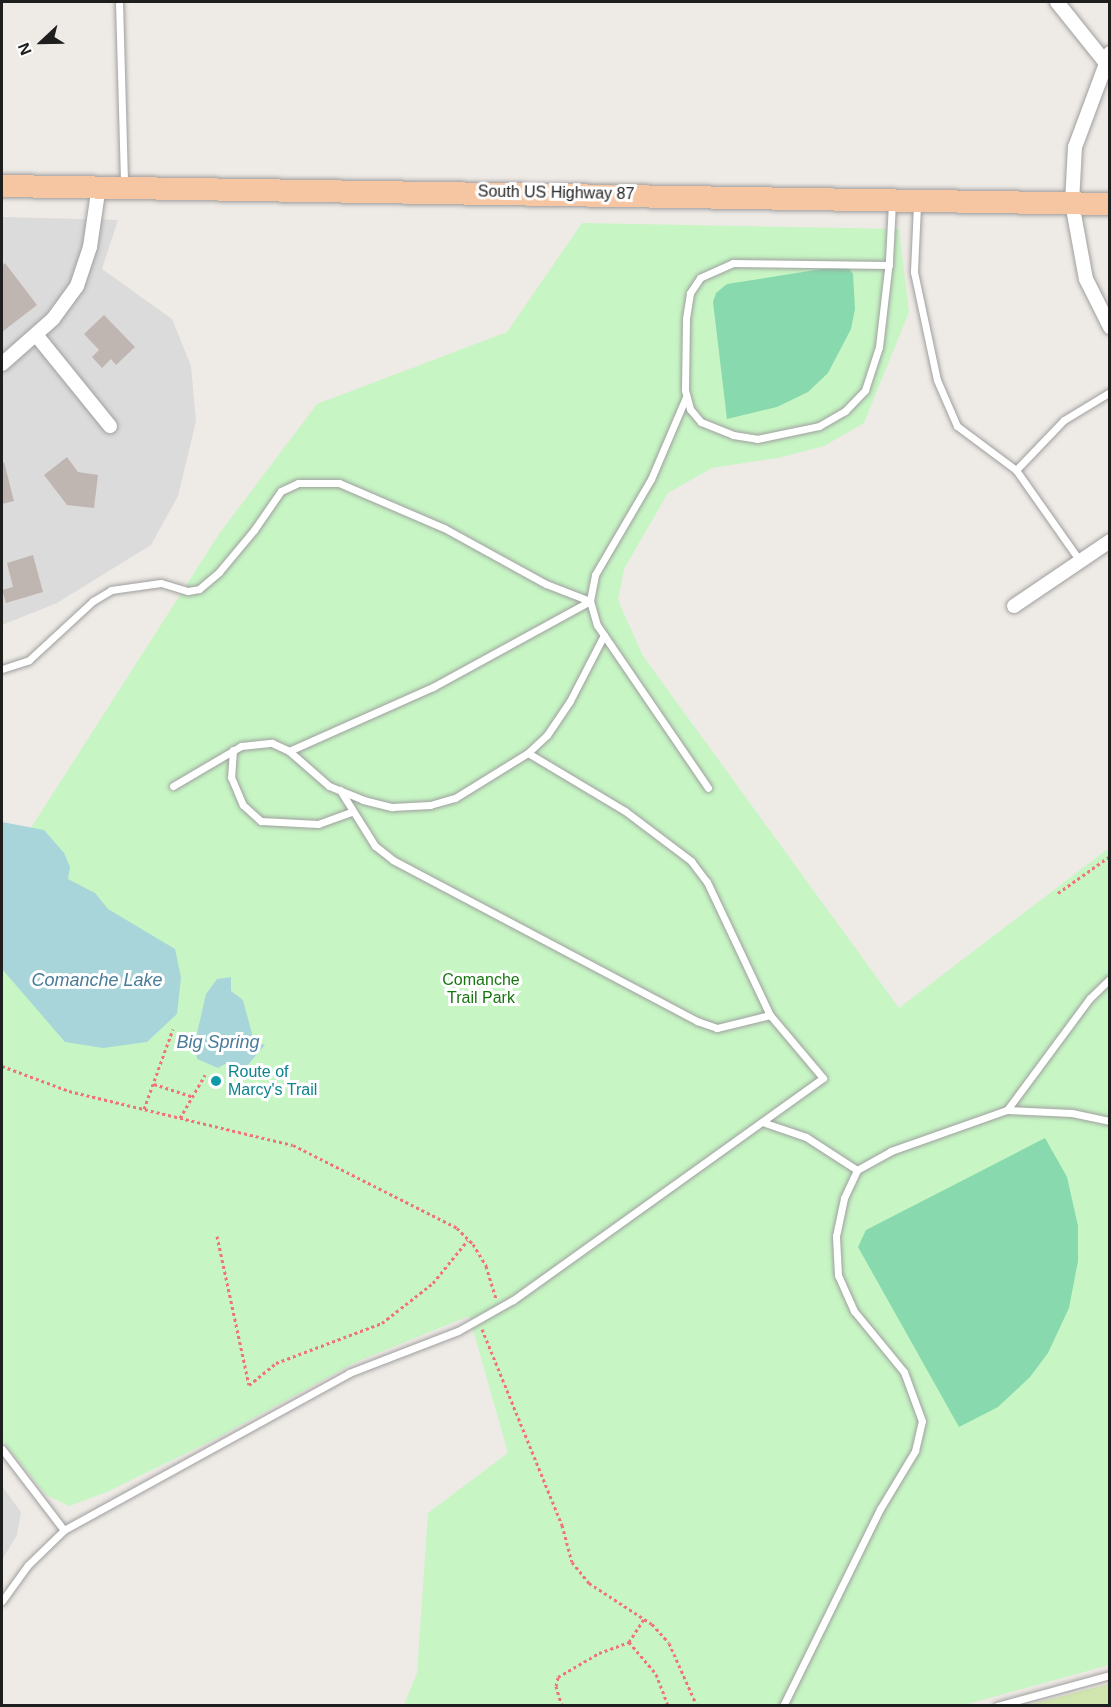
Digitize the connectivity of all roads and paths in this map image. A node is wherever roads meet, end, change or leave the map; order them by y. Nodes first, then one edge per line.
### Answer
1 (119, 2) edge
2 (1057, 2) edge
3 (1107, 58) edge
4 (99, 185) junction
5 (2, 186) edge
6 (124, 186) junction
7 (892, 200) junction
8 (917, 201) junction
9 (1072, 203) junction
10 (1110, 204) edge
11 (889, 265) junction
12 (1110, 327) edge
13 (37, 336) junction
14 (2, 364) edge
15 (1110, 392) edge
16 (686, 397) junction
17 (110, 426) dead end
18 (1016, 470) junction
19 (1110, 541) edge
20 (1080, 561) junction
21 (590, 601) junction
22 (1014, 606) dead end
23 (604, 635) junction
24 (2, 669) edge
25 (234, 750) junction
26 (289, 751) junction
27 (528, 753) junction
28 (173, 786) dead end
29 (708, 788) dead end
30 (340, 790) junction
31 (353, 811) junction
32 (1110, 856) edge
33 (1058, 893) dead end
34 (1110, 979) edge
35 (770, 1015) junction
36 (173, 1029) dead end
37 (2, 1066) edge
38 (205, 1076) dead end
39 (154, 1084) junction
40 (194, 1097) junction
41 (144, 1109) junction
42 (1007, 1110) junction
43 (180, 1118) junction
44 (1110, 1121) edge
45 (765, 1123) junction
46 (857, 1170) junction
47 (217, 1236) dead end
48 (469, 1239) junction
49 (499, 1308) junction
50 (478, 1319) junction
51 (2, 1449) edge
52 (64, 1530) junction
53 (2, 1601) edge
54 (644, 1619) junction
55 (629, 1642) junction
56 (1110, 1675) edge
57 (562, 1706) edge
58 (668, 1706) edge
59 (697, 1706) edge
60 (783, 1706) edge
61 (997, 1706) edge

1 - 6 lane
2 - 3 street
3 - 9 street
4 - 5 main road, South US Highway 87
4 - 6 main road, South US Highway 87
4 - 13 street
6 - 7 main road, South US Highway 87
7 - 8 main road, South US Highway 87
7 - 11 lane
8 - 9 main road, South US Highway 87
8 - 18 lane
9 - 10 main road, South US Highway 87
9 - 12 street
11 - 16 lane
11 - 16 lane
13 - 14 street
13 - 17 street
15 - 18 lane
16 - 21 lane
18 - 20 lane
19 - 20 street
20 - 22 street
21 - 23 lane
21 - 24 lane
21 - 26 lane
23 - 27 lane
23 - 29 lane
25 - 26 lane
25 - 28 lane
25 - 31 lane
26 - 30 lane
27 - 30 lane
27 - 35 lane
30 - 31 lane
31 - 35 lane
32 - 33 path
34 - 42 lane
35 - 45 lane
36 - 39 path
37 - 41 path
38 - 40 path
39 - 40 path
39 - 41 path
40 - 43 path
41 - 43 path
42 - 44 lane
42 - 46 lane
43 - 48 path
45 - 46 lane
45 - 49 lane
46 - 60 lane
47 - 48 path
48 - 49 path
49 - 50 lane
50 - 52 lane
50 - 54 path
51 - 52 lane
52 - 53 lane
54 - 55 path
54 - 59 path
55 - 57 path
55 - 58 path
56 - 61 lane

